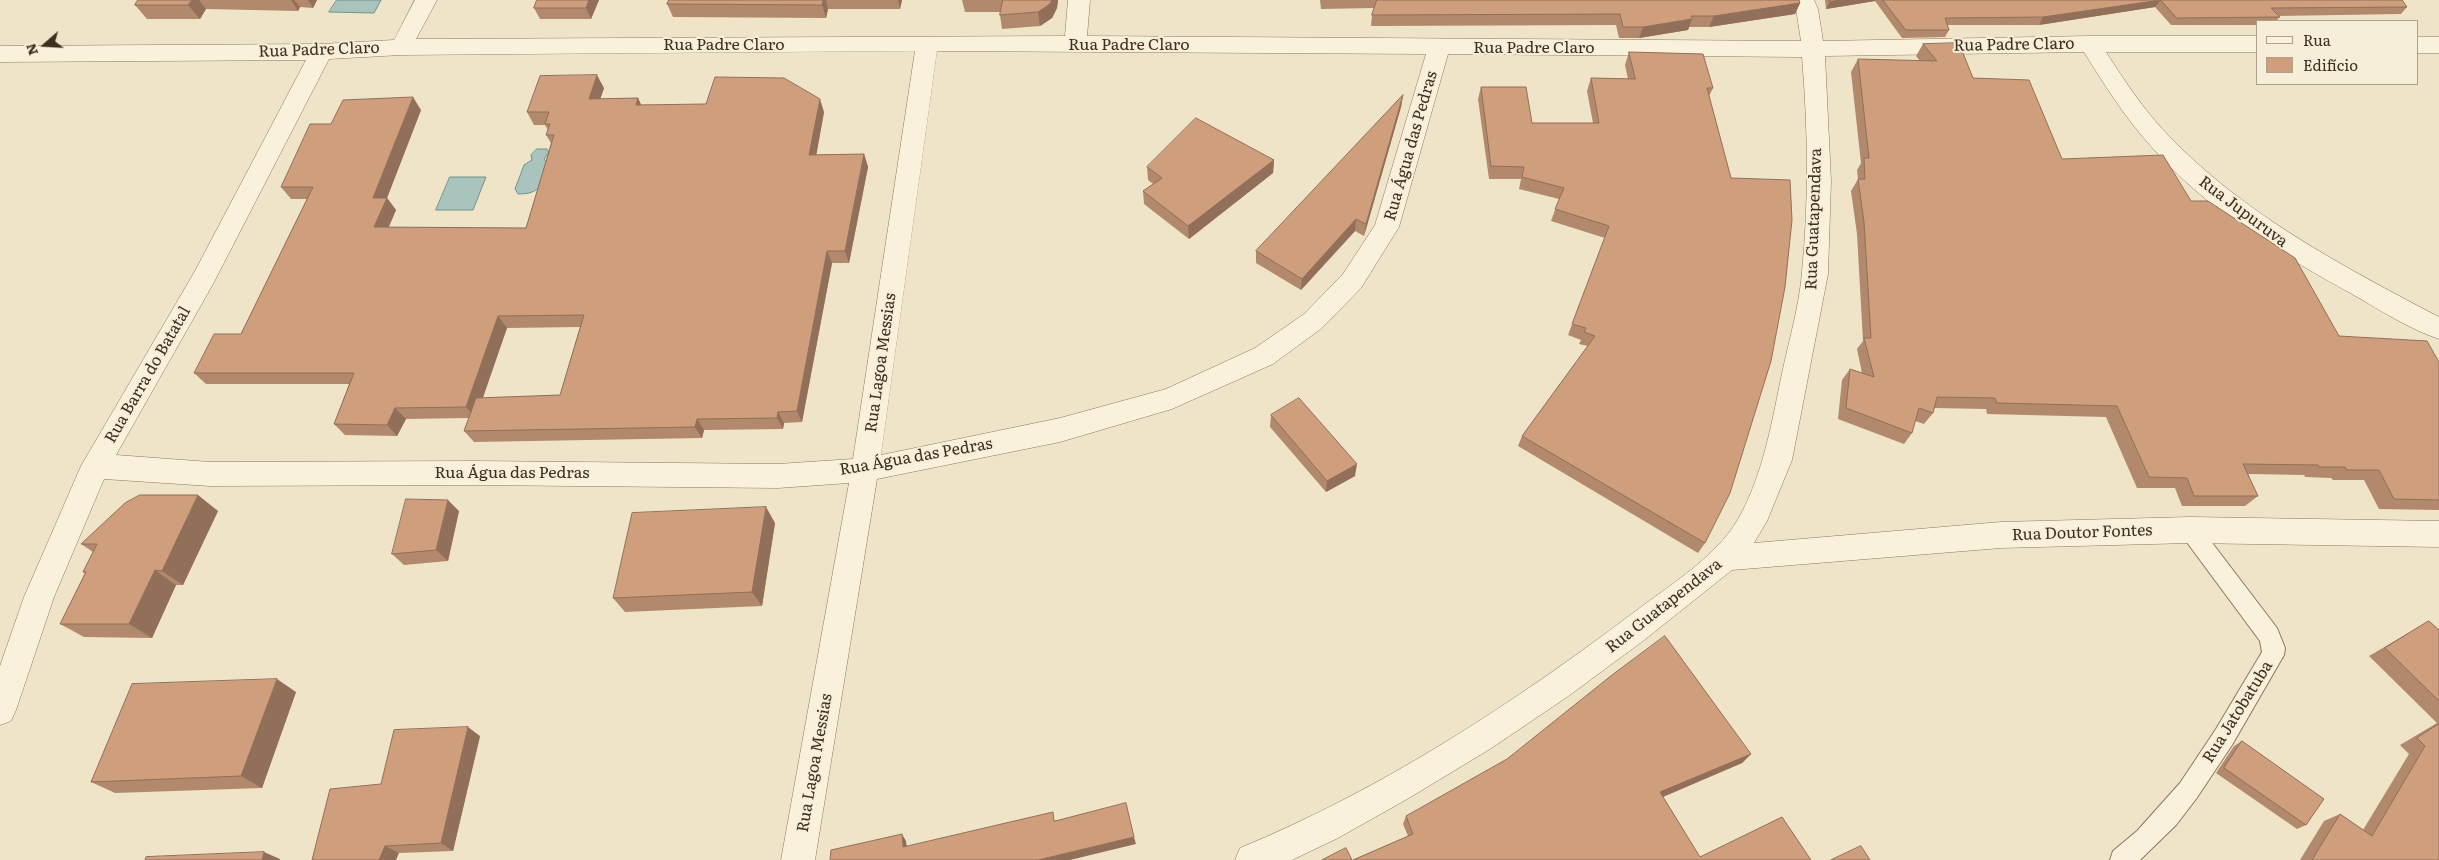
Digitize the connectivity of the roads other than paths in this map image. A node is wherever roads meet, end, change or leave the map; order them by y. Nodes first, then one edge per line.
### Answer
1 (426, 0) edge
2 (1079, 0) edge
3 (1803, 0) edge
4 (927, 43) junction
5 (1075, 44) junction
6 (2090, 44) junction
7 (2256, 44) edge
8 (2419, 44) edge
9 (2439, 45) edge
10 (401, 47) junction
11 (1439, 47) junction
12 (1813, 49) junction
13 (322, 52) junction
14 (0, 54) edge
15 (2439, 328) edge
16 (95, 466) junction
17 (865, 470) junction
18 (2190, 530) junction
19 (2439, 534) edge
20 (1726, 558) junction
21 (0, 710) edge
22 (798, 860) edge
23 (1252, 860) edge
24 (2122, 860) edge

1 - 10 street
2 - 5 street
3 - 12 street, Rua Guatapendava
4 - 5 street, Rua Padre Claro
4 - 10 street, Rua Padre Claro
4 - 17 street, Rua Lagoa Messias
5 - 11 street, Rua Padre Claro
6 - 7 street, Rua Padre Claro
6 - 12 street, Rua Padre Claro
6 - 15 street, Rua Jupuruva
8 - 9 street
10 - 13 street, Rua Padre Claro
11 - 12 street, Rua Padre Claro
11 - 17 street, Rua Água das Pedras
12 - 20 street, Rua Guatapendava
13 - 14 street, Rua Padre Claro
13 - 16 street, Rua Barra do Batatal
16 - 17 street, Rua Água das Pedras
16 - 21 street, Rua Barra do Batatal
17 - 22 street, Rua Lagoa Messias
18 - 19 street, Rua Doutor Fontes
18 - 20 street, Rua Doutor Fontes
18 - 24 lane, Rua Jatobatuba
20 - 23 street, Rua Guatapendava

